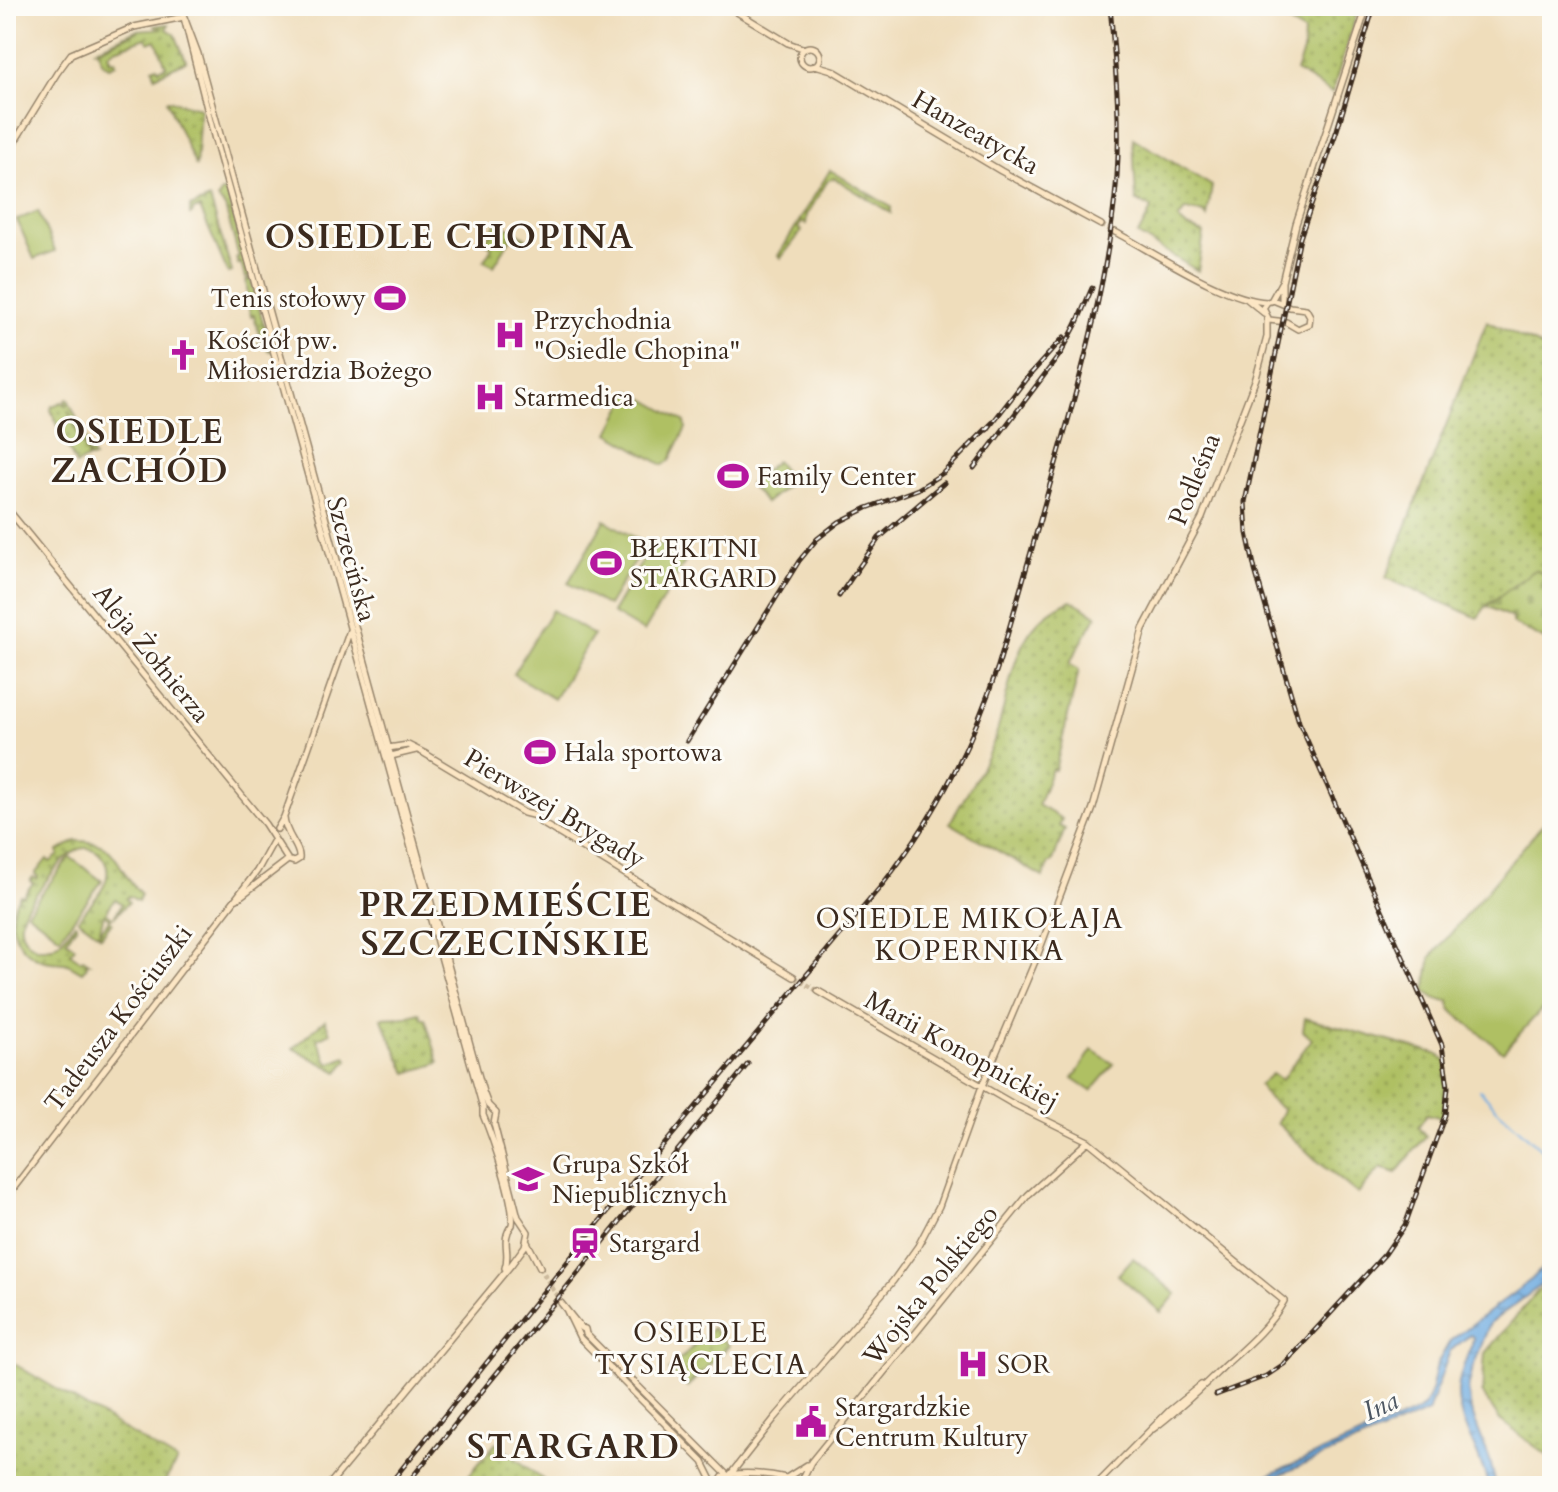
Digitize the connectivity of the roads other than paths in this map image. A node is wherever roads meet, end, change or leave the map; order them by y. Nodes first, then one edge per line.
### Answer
1 (181, 6) edge
2 (727, 6) edge
3 (1367, 6) edge
4 (184, 17) junction
5 (788, 43) junction
6 (805, 49) junction
7 (800, 57) junction
8 (820, 57) junction
9 (815, 65) junction
10 (832, 70) junction
11 (6, 156) edge
12 (1101, 225) tunnel mouth
13 (1115, 232) tunnel mouth
14 (1282, 282) junction
15 (1247, 299) junction
16 (1269, 302) junction
17 (1282, 303) junction
18 (1265, 316) junction
19 (1278, 321) junction
20 (1267, 337) junction
21 (6, 507) edge
22 (351, 629) junction
23 (354, 642) junction
24 (347, 644) junction
25 (357, 650) junction
26 (341, 657) junction
27 (387, 749) junction
28 (417, 750) junction
29 (392, 756) junction
30 (266, 825) junction
31 (279, 825) junction
32 (285, 831) junction
33 (273, 839) junction
34 (288, 860) junction
35 (233, 902) junction
36 (794, 977) tunnel mouth
37 (818, 991) tunnel mouth
38 (982, 1086) junction
39 (486, 1112) junction
40 (494, 1119) junction
41 (1088, 1141) junction
42 (6, 1198) edge
43 (521, 1222) junction
44 (512, 1225) junction
45 (527, 1241) junction
46 (505, 1247) junction
47 (519, 1253) junction
48 (534, 1258) junction
49 (540, 1267) tunnel mouth
50 (503, 1273) junction
51 (561, 1303) tunnel mouth
52 (581, 1333) junction
53 (811, 1462) junction
54 (731, 1475) junction
55 (788, 1477) junction
56 (772, 1483) junction
57 (802, 1485) edge
58 (328, 1486) edge
59 (716, 1486) edge
60 (747, 1486) edge
61 (764, 1486) edge
62 (1095, 1486) edge

1 - 4 street, Szczecińska
2 - 5 street
3 - 14 street
4 - 11 street
4 - 22 street, Szczecińska
4 - 27 street, Szczecińska
5 - 6 street
5 - 7 street
6 - 7 street
6 - 8 street
7 - 9 street
8 - 9 street
8 - 10 street, Hanzeatycka
9 - 10 street, Hanzeatycka
10 - 12 street, Hanzeatycka
13 - 15 street
14 - 16 street
14 - 17 street
15 - 16 street
15 - 18 street
16 - 17 street
16 - 18 street, Podleśna
17 - 19 street
18 - 19 street
18 - 20 street, Podleśna
19 - 20 street, Podleśna
20 - 38 street, Podleśna
21 - 30 street, Aleja Żołnierza
22 - 23 street, Szczecińska
22 - 24 street
23 - 24 street
23 - 25 street, Szczecińska
24 - 26 street
25 - 26 street
25 - 27 street, Szczecińska
26 - 31 street
27 - 28 street
27 - 29 street
27 - 39 street, Szczecińska
28 - 29 street
28 - 36 street, Pierwszej Brygady
29 - 39 street, Szczecińska
30 - 31 street
30 - 33 street, Aleja Żołnierza
31 - 32 street
31 - 32 street
31 - 33 street, Tadeusza Kościuszki
32 - 34 street
33 - 34 street, Aleja Żołnierza
33 - 35 street, Tadeusza Kościuszki
34 - 35 street, Tadeusza Kościuszki
35 - 42 street, Tadeusza Kościuszki
37 - 38 street, Marii Konopnickiej
38 - 41 street, Marii Konopnickiej
38 - 54 street, Podleśna
39 - 40 street
39 - 40 street
39 - 44 street, Szczecińska
40 - 43 street
41 - 53 street, Wojska Polskiego
41 - 62 street, Marii Konopnickiej
43 - 44 street
43 - 45 street
44 - 46 street
45 - 47 street
45 - 48 street
46 - 47 street
46 - 50 street
47 - 48 street
47 - 50 street
48 - 49 street
50 - 58 street
51 - 52 street
52 - 54 street
52 - 59 street
53 - 55 street, Wojska Polskiego
53 - 57 street, Wojska Polskiego
54 - 55 street
54 - 59 street, Podleśna
54 - 60 street
55 - 56 street, Wojska Polskiego
55 - 57 street
56 - 57 street
56 - 61 street, Wojska Polskiego

